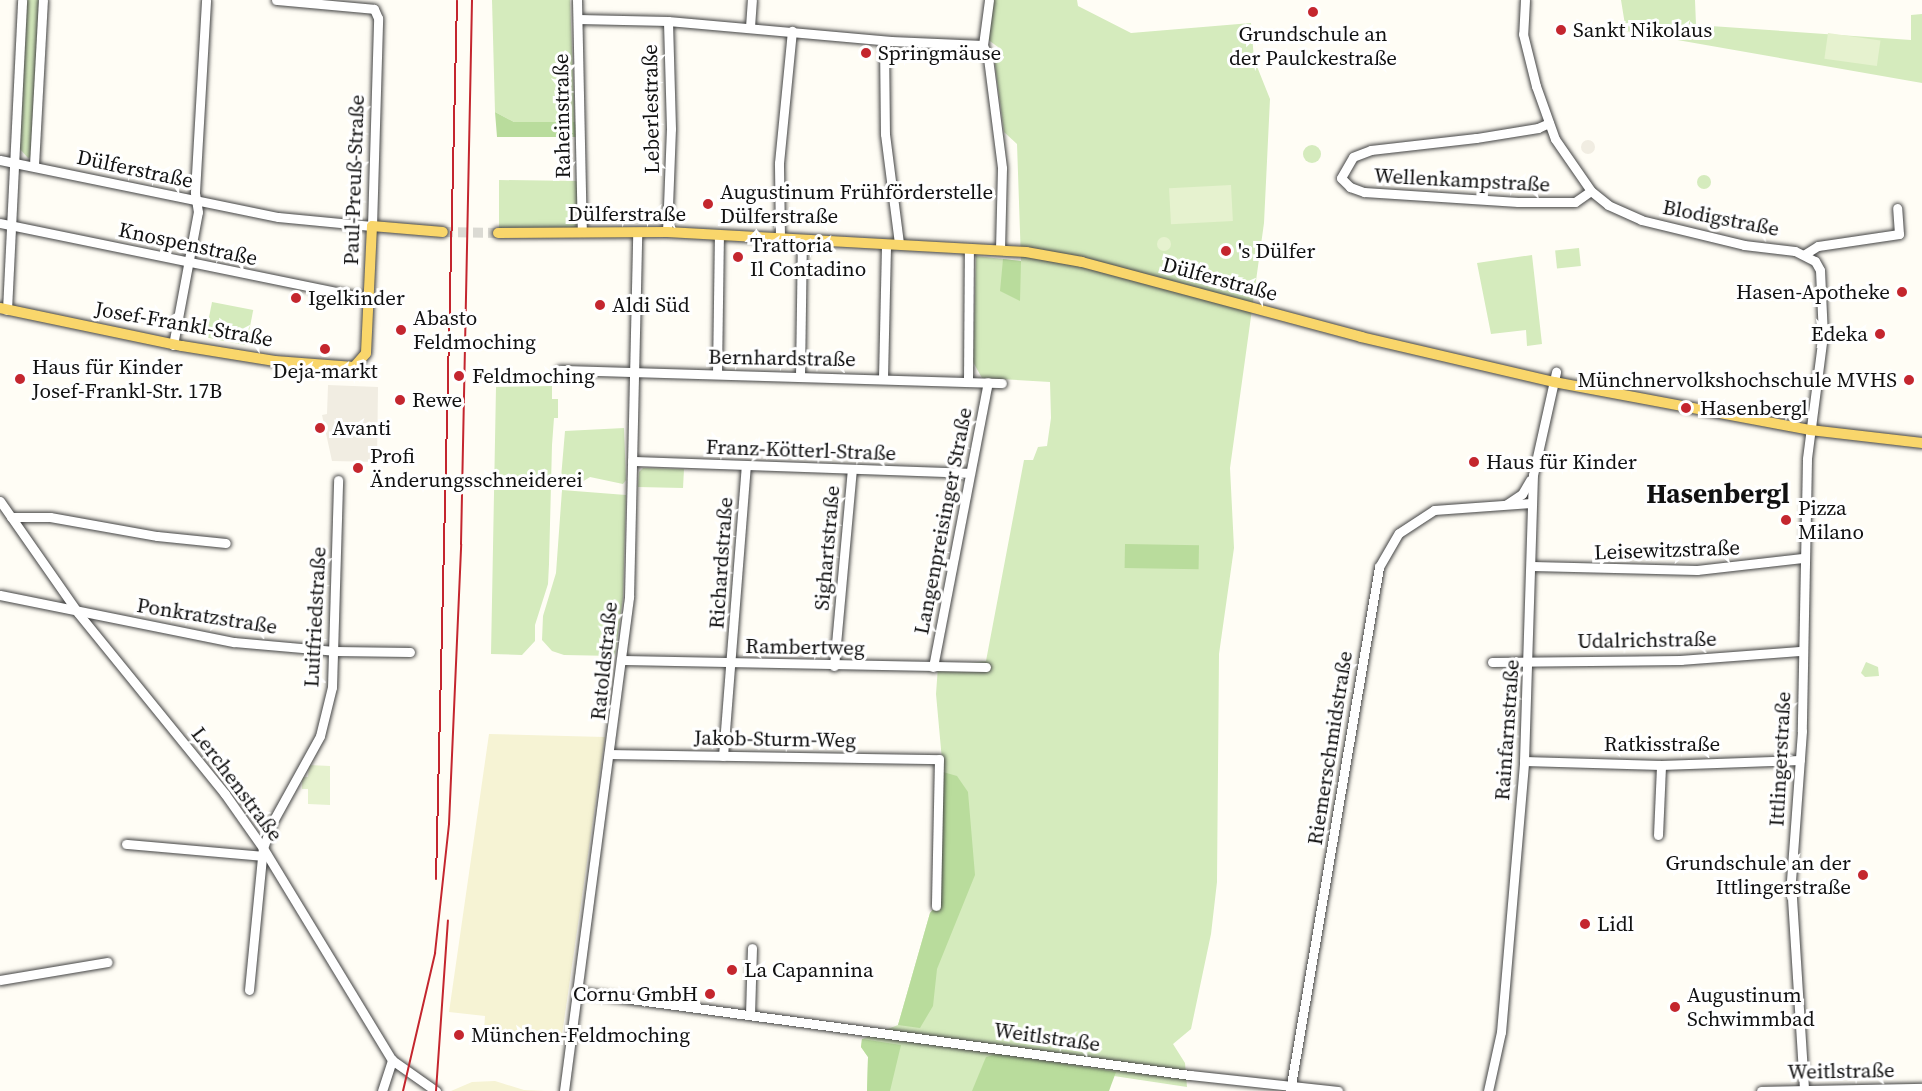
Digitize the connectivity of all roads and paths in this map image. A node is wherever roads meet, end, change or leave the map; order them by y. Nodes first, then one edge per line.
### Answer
1 (22, 0) edge
2 (43, 0) edge
3 (206, 0) edge
4 (276, 0) edge
5 (577, 0) edge
6 (752, 0) edge
7 (989, 0) edge
8 (1525, 0) edge
9 (376, 5) edge
10 (578, 20) junction
11 (668, 21) junction
12 (750, 27) junction
13 (792, 31) junction
14 (884, 40) junction
15 (983, 45) junction
16 (1549, 123) junction
17 (0, 160) edge
18 (15, 163) junction
19 (34, 165) junction
20 (1591, 191) junction
21 (197, 202) junction
22 (1897, 208) dead end
23 (0, 223) edge
24 (12, 226) junction
25 (372, 226) junction
26 (443, 232) tunnel mouth
27 (582, 232) junction
28 (637, 232) junction
29 (667, 232) junction
30 (498, 233) tunnel mouth
31 (719, 235) junction
32 (780, 238) junction
33 (802, 240) junction
34 (886, 244) junction
35 (899, 244) junction
36 (969, 248) junction
37 (1000, 250) junction
38 (1805, 254) junction
39 (188, 263) junction
40 (369, 299) junction
41 (4, 309) edge
42 (173, 345) junction
43 (361, 363) joint
44 (560, 370) dead end
45 (633, 373) junction
46 (717, 374) junction
47 (800, 376) junction
48 (1555, 377) junction
49 (883, 378) junction
50 (968, 380) junction
51 (988, 382) junction
52 (1002, 382) dead end
53 (1810, 430) junction
54 (1922, 443) edge
55 (632, 461) junction
56 (746, 466) junction
57 (852, 470) junction
58 (969, 473) junction
59 (1533, 475) junction
60 (338, 480) dead end
61 (0, 501) edge
62 (1531, 502) junction
63 (1506, 505) junction
64 (11, 518) junction
65 (226, 543) dead end
66 (1802, 558) junction
67 (1532, 566) junction
68 (0, 595) edge
69 (78, 613) junction
70 (334, 651) junction
71 (1802, 651) junction
72 (410, 652) dead end
73 (623, 660) junction
74 (1530, 661) junction
75 (1492, 662) dead end
76 (733, 663) junction
77 (834, 666) junction
78 (933, 667) junction
79 (986, 667) dead end
80 (611, 754) junction
81 (723, 756) junction
82 (1800, 760) junction
83 (1524, 761) junction
84 (1661, 765) junction
85 (1659, 835) dead end
86 (126, 844) dead end
87 (262, 852) junction
88 (936, 906) dead end
89 (752, 948) dead end
90 (107, 962) dead end
91 (0, 980) edge
92 (249, 990) dead end
93 (579, 992) junction
94 (750, 1015) junction
95 (392, 1060) junction
96 (1922, 1088) edge
97 (1290, 1089) edge
98 (1804, 1090) edge
99 (382, 1091) edge
100 (436, 1091) edge
101 (564, 1091) edge
102 (1338, 1091) edge
103 (1488, 1091) edge
104 (1761, 1091) edge

1 - 18 street
2 - 19 street
3 - 21 street
4 - 9 street
5 - 10 street, Raheinstraße
6 - 12 street
7 - 15 street
8 - 16 street, Blodigstraße
9 - 25 street, Paul-Preuß-Straße
10 - 11 street
10 - 27 street, Raheinstraße
11 - 12 street
11 - 29 street, Leberlestraße
12 - 13 street
13 - 14 street
13 - 32 street
14 - 15 street
14 - 35 street
15 - 37 street
16 - 20 street, Blodigstraße
16 - 20 street, Wellenkampstraße
17 - 18 street, Dülferstraße
18 - 19 street, Dülferstraße
18 - 24 street
19 - 21 street, Dülferstraße
20 - 38 street, Blodigstraße
21 - 25 street, Dülferstraße
21 - 39 street
22 - 38 street
23 - 24 street, Knospenstraße
24 - 39 street, Knospenstraße
24 - 41 street
25 - 26 main road, Dülferstraße
25 - 40 main road, Paul-Preuß-Straße
27 - 28 main road, Dülferstraße
27 - 30 main road, Dülferstraße
28 - 29 main road, Dülferstraße
28 - 45 street, Ratoldstraße
29 - 31 main road, Dülferstraße
31 - 32 main road, Dülferstraße
31 - 46 street
32 - 33 main road, Dülferstraße
33 - 34 main road, Dülferstraße
33 - 47 street
34 - 35 main road, Dülferstraße
34 - 49 street
35 - 36 main road, Dülferstraße
36 - 37 main road, Dülferstraße
36 - 50 street, Langenpreisinger Straße
37 - 48 main road, Dülferstraße
38 - 53 street, Blodigstraße
39 - 40 street, Knospenstraße
39 - 42 street
40 - 43 main road, Paul-Preuß-Straße
41 - 42 main road, Josef-Frankl-Straße
42 - 43 main road, Josef-Frankl-Straße
44 - 45 street, Bernhardstraße
45 - 46 street, Bernhardstraße
45 - 55 street, Ratoldstraße
46 - 47 street, Bernhardstraße
47 - 49 street, Bernhardstraße
48 - 53 main road, Dülferstraße
48 - 59 street, Rainfarnstraße
49 - 50 street, Bernhardstraße
50 - 51 street, Bernhardstraße
51 - 52 street, Bernhardstraße
51 - 58 street, Langenpreisinger Straße
53 - 54 main road, Dülferstraße
53 - 66 street, Ittlingerstraße
55 - 56 street, Franz-Kötterl-Straße
55 - 73 street, Ratoldstraße
56 - 57 street, Franz-Kötterl-Straße
56 - 76 street, Richardstraße
57 - 58 street, Franz-Kötterl-Straße
57 - 77 street, Sighartstraße
58 - 78 street, Langenpreisinger Straße
59 - 62 street, Rainfarnstraße
59 - 63 street
60 - 70 street, Luitfriedstraße
61 - 64 street, Lerchenstraße
62 - 63 street, Riemerschmidstraße
62 - 67 street, Rainfarnstraße
63 - 97 street, Riemerschmidstraße
64 - 65 street
64 - 69 street, Lerchenstraße
66 - 67 street, Leisewitzstraße
66 - 71 street, Ittlingerstraße
67 - 74 street, Rainfarnstraße
68 - 69 street, Ponkratzstraße
69 - 70 street, Ponkratzstraße
69 - 87 street, Lerchenstraße
70 - 72 street, Ponkratzstraße
70 - 87 street, Luitfriedstraße
71 - 74 street, Udalrichstraße
71 - 82 street, Ittlingerstraße
73 - 76 street, Rambertweg
73 - 80 street, Ratoldstraße
74 - 75 street, Udalrichstraße
74 - 83 street, Rainfarnstraße
76 - 77 street, Rambertweg
76 - 81 street, Richardstraße
77 - 78 street, Rambertweg
78 - 79 street, Rambertweg
80 - 81 street, Jakob-Sturm-Weg
80 - 93 street, Ratoldstraße
81 - 88 street, Jakob-Sturm-Weg
82 - 84 street, Ratkisstraße
82 - 98 street, Ittlingerstraße
83 - 84 street, Ratkisstraße
83 - 103 street, Rainfarnstraße
84 - 85 street
86 - 87 street
87 - 92 street, Luitfriedstraße
87 - 95 street, Lerchenstraße
89 - 94 street
90 - 91 street
93 - 94 street, Weitlstraße
93 - 101 street, Ratoldstraße
94 - 97 street, Weitlstraße
95 - 99 street
95 - 100 street, Lerchenstraße
96 - 98 street, Weitlstraße
97 - 102 street, Weitlstraße
98 - 104 street, Weitlstraße

